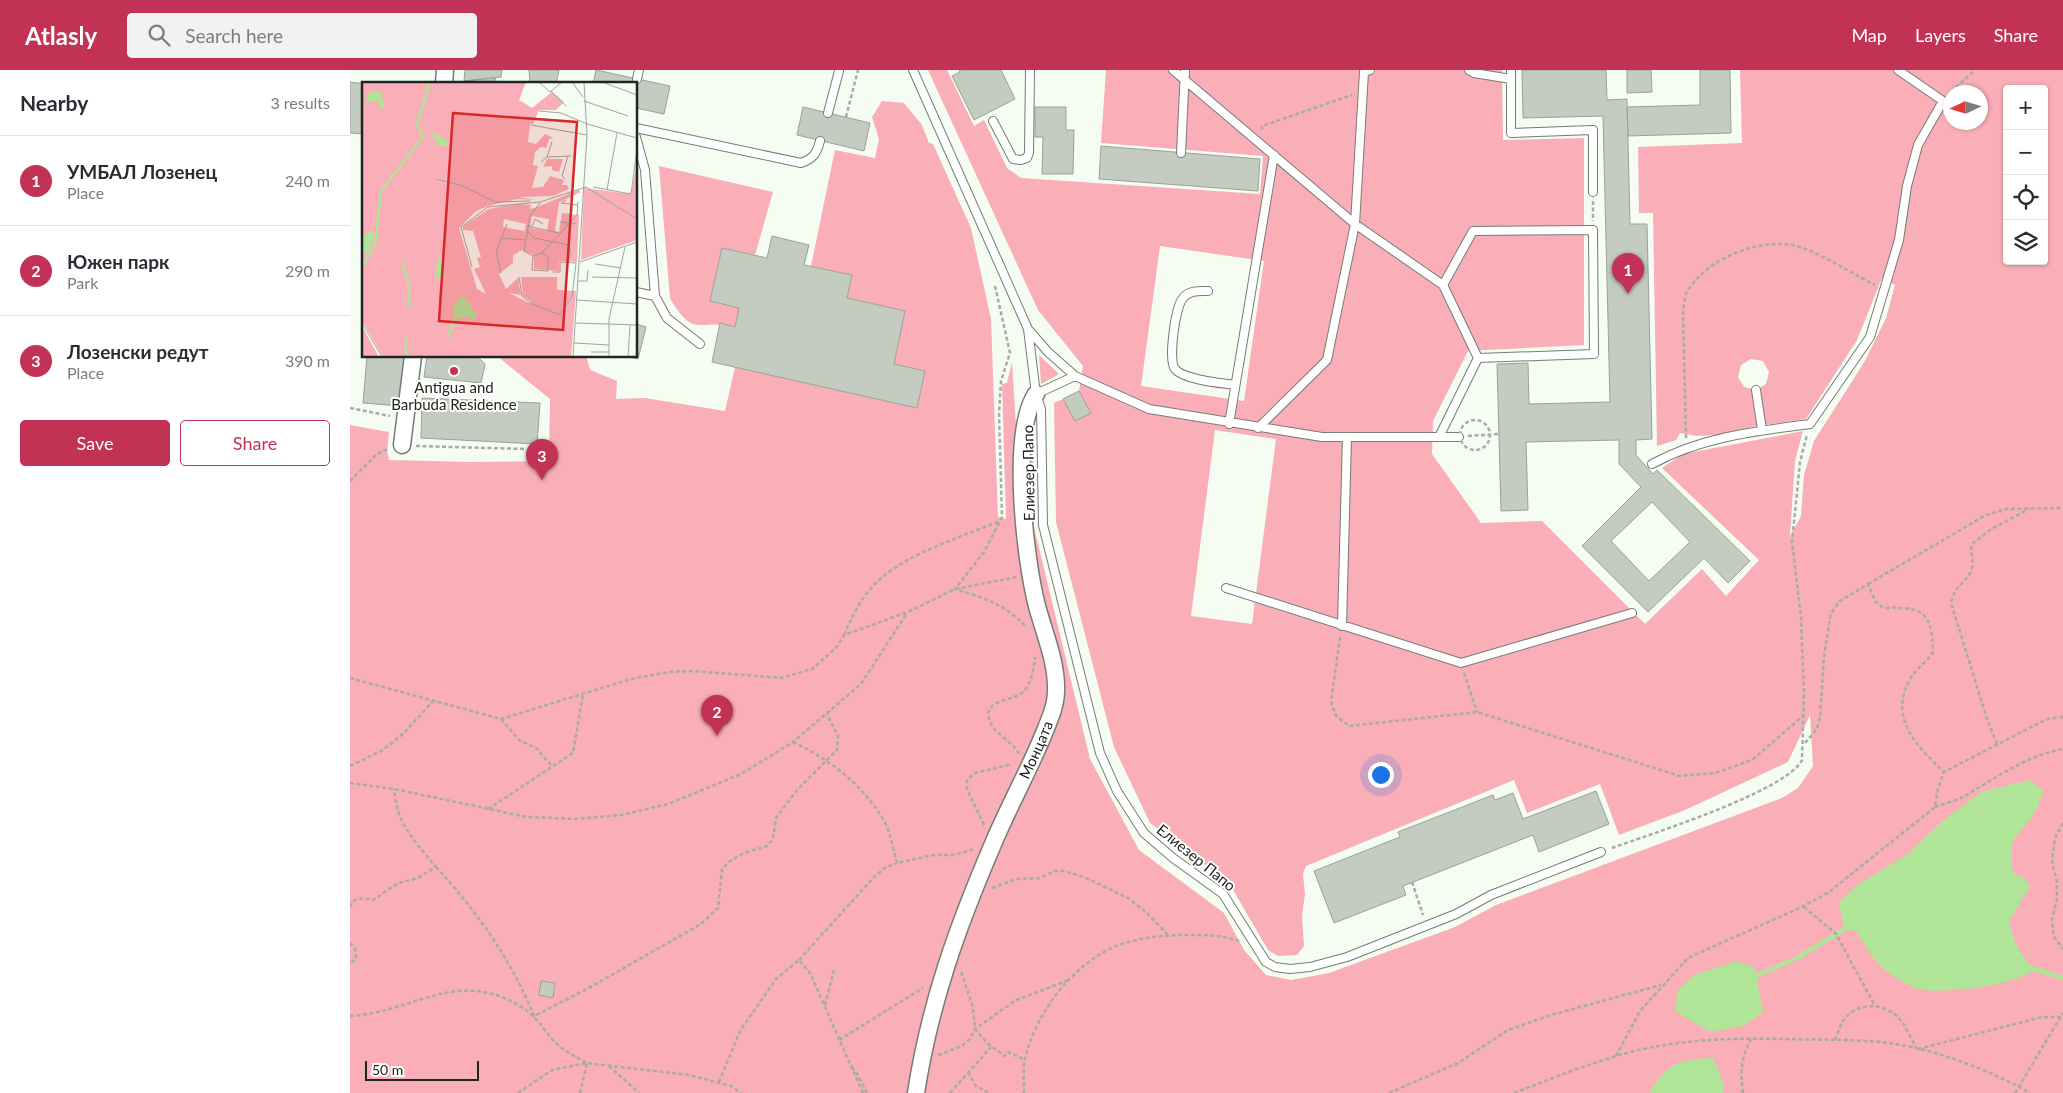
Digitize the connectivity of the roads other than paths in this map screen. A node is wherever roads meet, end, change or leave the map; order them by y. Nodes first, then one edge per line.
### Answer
1 (639, 70) edge
2 (913, 70) edge
3 (1030, 70) edge
4 (1173, 70) edge
5 (1185, 70) edge
6 (1370, 70) edge
7 (1469, 70) edge
8 (1511, 70) edge
9 (1898, 70) edge
10 (839, 72) dead end
11 (637, 79) dead end
12 (1511, 79) junction
13 (1184, 80) junction
14 (828, 113) dead end
15 (993, 121) dead end
16 (638, 128) edge
17 (820, 141) dead end
18 (638, 144) edge
19 (1181, 153) dead end
20 (1274, 155) junction
21 (1593, 192) road end
22 (1355, 224) junction
23 (1443, 285) junction
24 (1208, 291) dead end
25 (638, 292) edge
26 (655, 296) junction
27 (1028, 329) junction
28 (700, 344) dead end
29 (413, 358) edge
30 (1478, 358) junction
31 (1075, 376) junction
32 (1235, 386) junction
33 (1756, 390) dead end
34 (1036, 394) junction
35 (1229, 424) junction
36 (1258, 428) junction
37 (1762, 430) junction
38 (1347, 437) junction
39 (1439, 437) junction
40 (1459, 437) dead end
41 (410, 446) road end
42 (1652, 464) dead end
43 (1226, 588) dead end
44 (1632, 613) dead end
45 (1342, 626) junction
46 (1601, 852) road end
47 (916, 1093) edge

1 - 11 lane
2 - 27 lane, Елиезер Папо
3 - 15 lane
4 - 13 lane
5 - 13 lane
6 - 22 lane
7 - 12 lane
8 - 12 lane
9 - 37 lane
10 - 14 lane
12 - 21 lane
13 - 19 lane
13 - 20 lane
16 - 17 lane
18 - 26 lane
20 - 22 lane
20 - 32 lane
22 - 23 lane
22 - 36 lane
23 - 30 lane
23 - 30 lane
24 - 32 lane
25 - 26 lane
26 - 28 lane
27 - 31 lane
27 - 34 lane, Елиезер Папо
29 - 41 street
30 - 39 lane
31 - 34 lane
31 - 35 lane
32 - 35 lane
33 - 37 lane
34 - 46 lane, Елиезер Папо
34 - 47 street, Монцата
35 - 36 lane
36 - 38 lane
37 - 42 lane
38 - 39 lane
38 - 45 lane
39 - 40 lane
43 - 45 lane
44 - 45 lane

